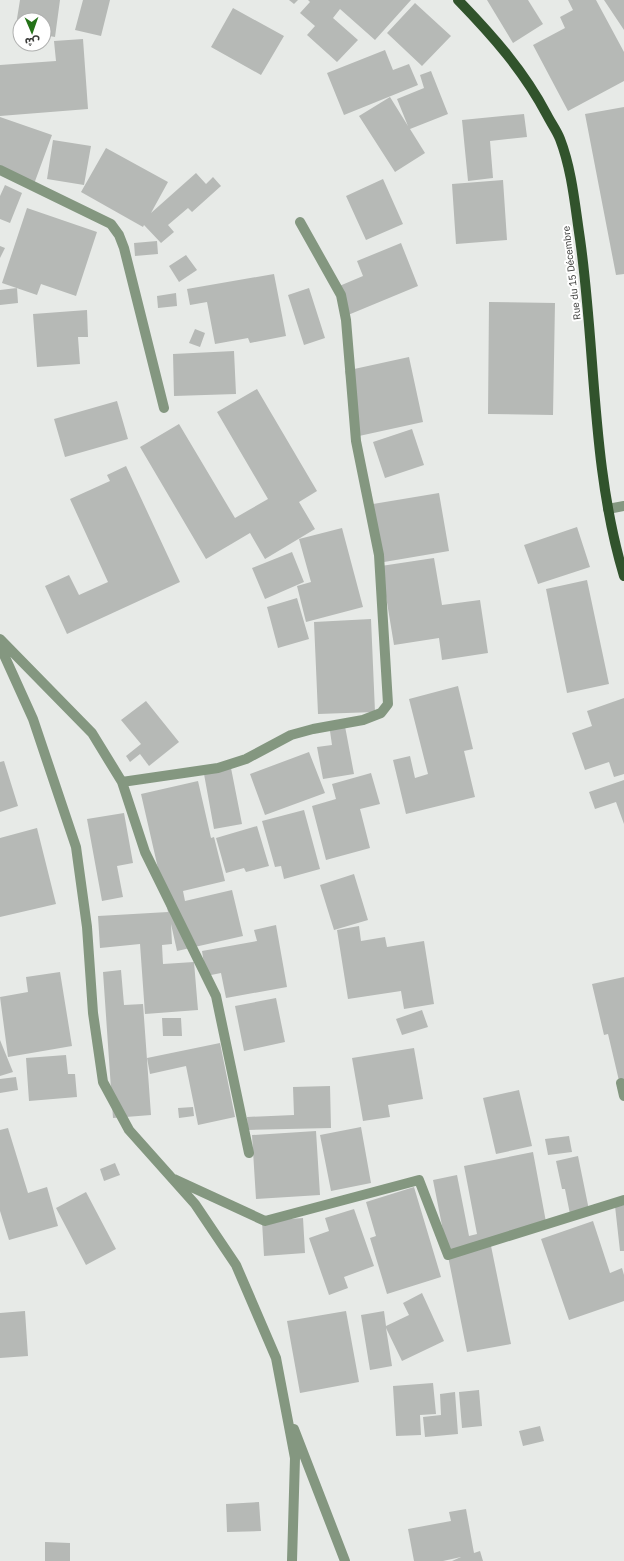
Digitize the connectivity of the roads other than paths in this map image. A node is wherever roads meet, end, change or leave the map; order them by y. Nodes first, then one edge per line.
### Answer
1 (458, 0) edge
2 (0, 170) edge
3 (300, 222) dead end
4 (164, 408) dead end
5 (624, 506) edge
6 (608, 509) junction
7 (624, 576) edge
8 (0, 639) edge
9 (0, 646) edge
10 (122, 782) junction
11 (621, 1083) dead end
12 (624, 1096) edge
13 (249, 1153) dead end
14 (170, 1177) junction
15 (624, 1200) edge
16 (284, 1404) junction
17 (292, 1561) edge
18 (345, 1561) edge

1 - 6 main road, Rue du 15 Décembre
2 - 4 street
3 - 10 street
5 - 6 street
6 - 7 main road, Rue du 15 Décembre
8 - 10 street
9 - 14 street
10 - 13 street
11 - 12 street
14 - 15 street
14 - 16 street
16 - 17 street
16 - 18 street

